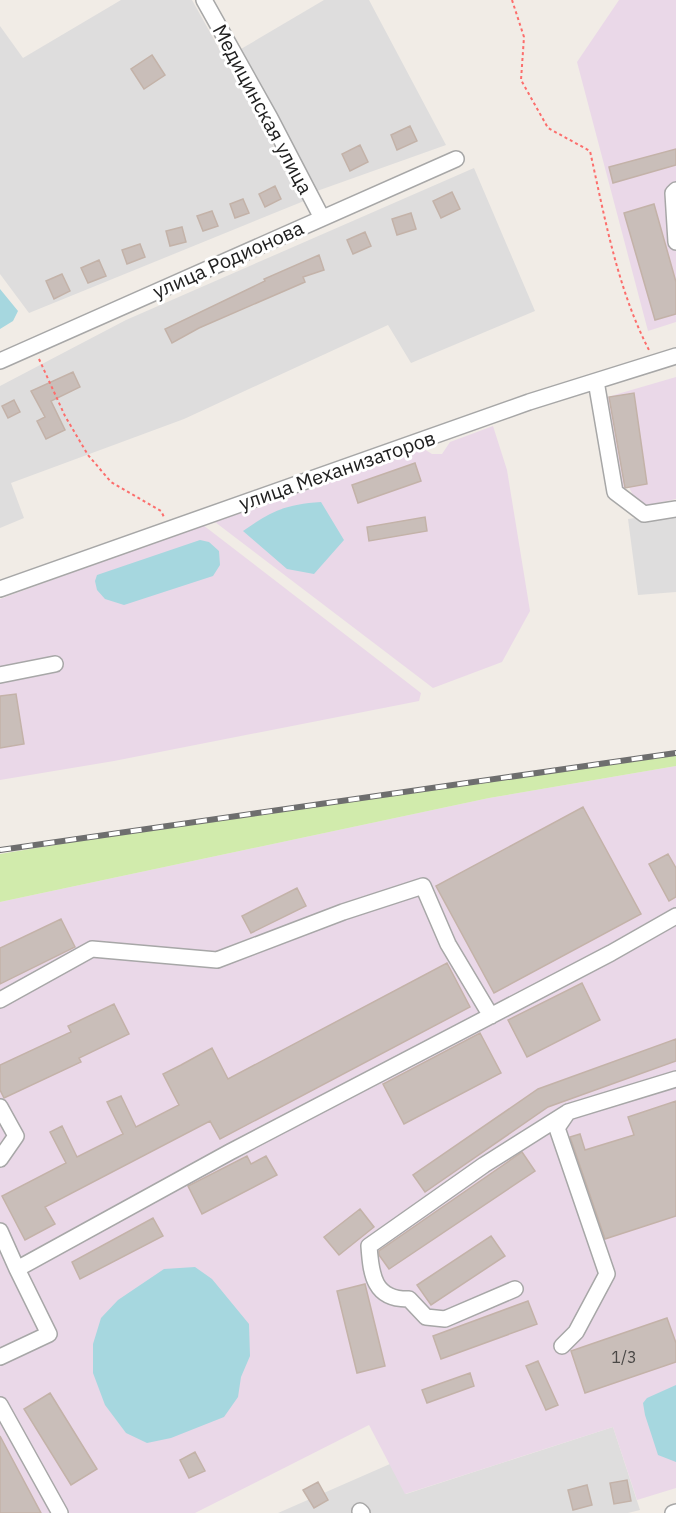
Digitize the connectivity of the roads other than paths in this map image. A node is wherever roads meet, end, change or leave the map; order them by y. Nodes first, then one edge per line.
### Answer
1 (204, 0) edge
2 (456, 159) dead end
3 (676, 190) edge
4 (322, 218) junction
5 (676, 242) edge
6 (676, 357) edge
7 (0, 361) edge
8 (596, 381) junction
9 (676, 509) edge
10 (0, 588) edge
11 (55, 664) dead end
12 (0, 675) edge
13 (676, 916) edge
14 (0, 1000) edge
15 (491, 1016) junction
16 (676, 1079) edge
17 (0, 1107) edge
18 (568, 1112) junction
19 (0, 1159) edge
20 (0, 1231) edge
21 (17, 1269) junction
22 (515, 1289) dead end
23 (562, 1346) dead end
24 (0, 1357) edge
25 (0, 1405) edge
26 (60, 1513) edge

1 - 4 street, Медицинская улица
2 - 4 street, улица Родионова
3 - 5 street
4 - 7 street, улица Родионова
6 - 8 street, улица Механизаторов
8 - 9 street
8 - 10 street, улица Механизаторов
11 - 12 street
13 - 15 street
14 - 15 street
15 - 21 street
16 - 18 street
17 - 19 street
18 - 22 street
18 - 23 street
20 - 21 street
21 - 24 street
25 - 26 street

